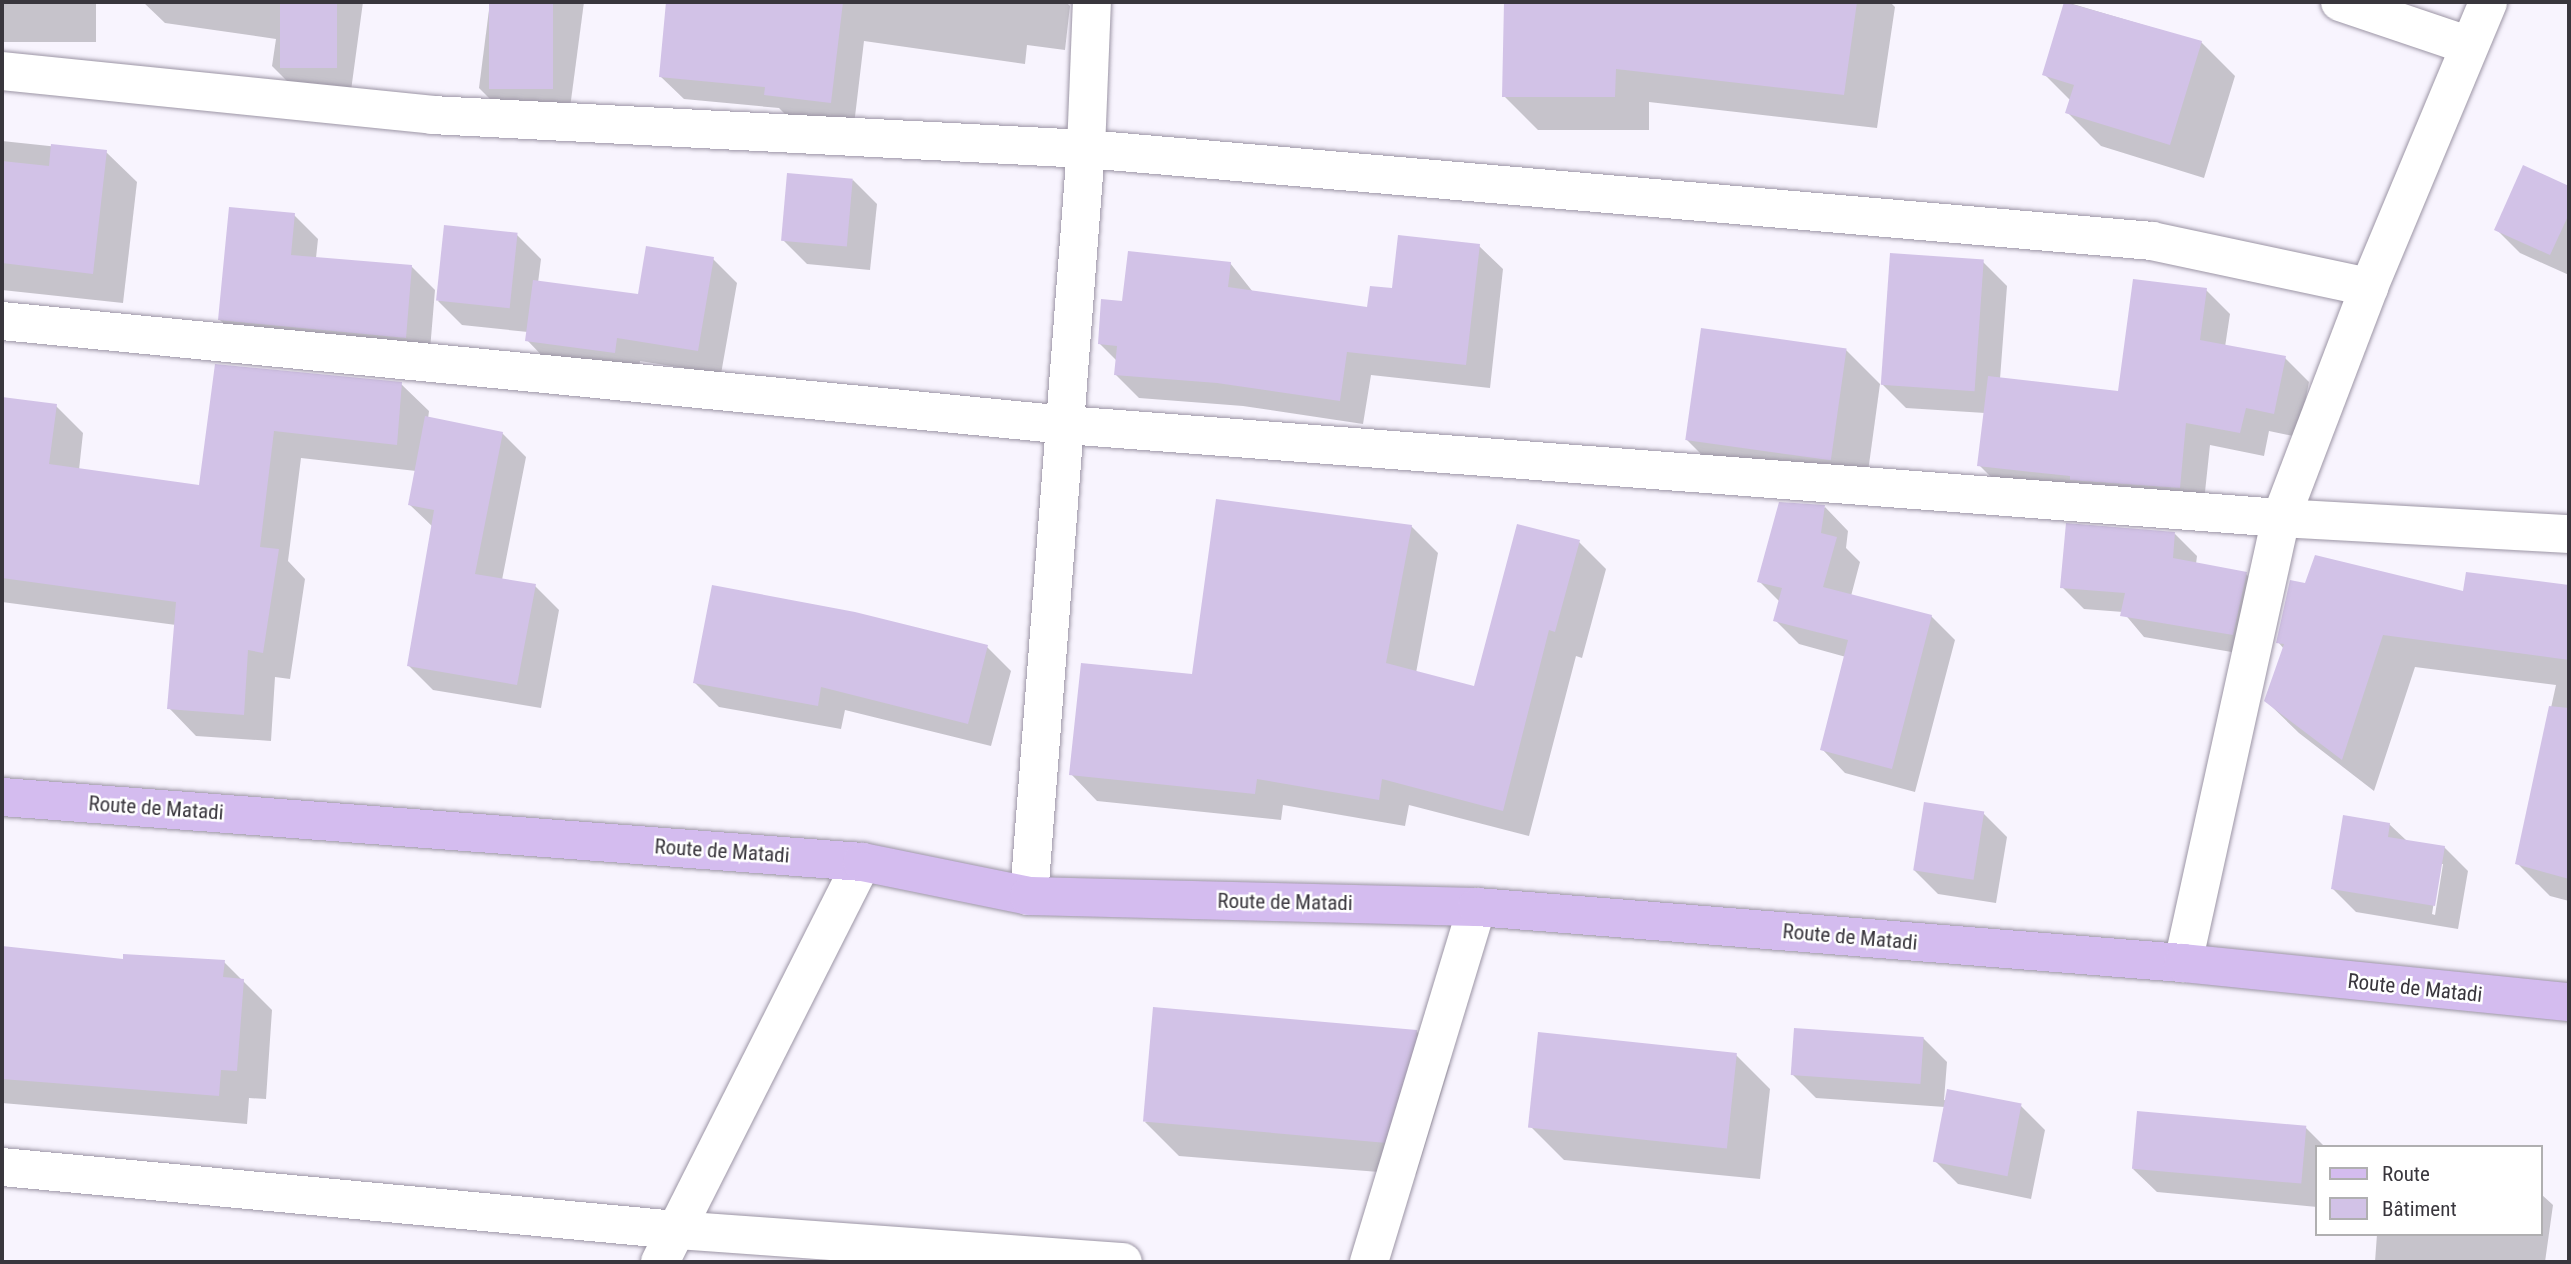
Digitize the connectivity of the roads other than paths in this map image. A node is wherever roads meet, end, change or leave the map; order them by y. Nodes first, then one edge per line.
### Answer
1 (1091, 2) edge
2 (2340, 2) edge
3 (2488, 2) edge
4 (2467, 46) junction
5 (2, 71) edge
6 (1086, 149) junction
7 (2369, 287) junction
8 (2, 321) edge
9 (1066, 425) junction
10 (2281, 518) junction
11 (2569, 534) edge
12 (2, 797) edge
13 (862, 862) junction
14 (1029, 896) junction
15 (1477, 907) junction
16 (2182, 963) junction
17 (2569, 1002) edge
18 (2, 1167) edge
19 (668, 1246) edge
20 (1123, 1262) edge
21 (1369, 1262) edge

1 - 6 street
2 - 4 street
3 - 4 street
4 - 7 street
5 - 6 street
6 - 7 street
6 - 9 street
7 - 10 street
8 - 9 street
9 - 10 street
9 - 14 street
10 - 11 street
10 - 16 street
12 - 13 main road, Route de Matadi
13 - 14 main road, Route de Matadi
13 - 19 street
14 - 15 main road, Route de Matadi
15 - 16 main road, Route de Matadi
15 - 21 street
16 - 17 main road, Route de Matadi
18 - 19 street
19 - 20 street

